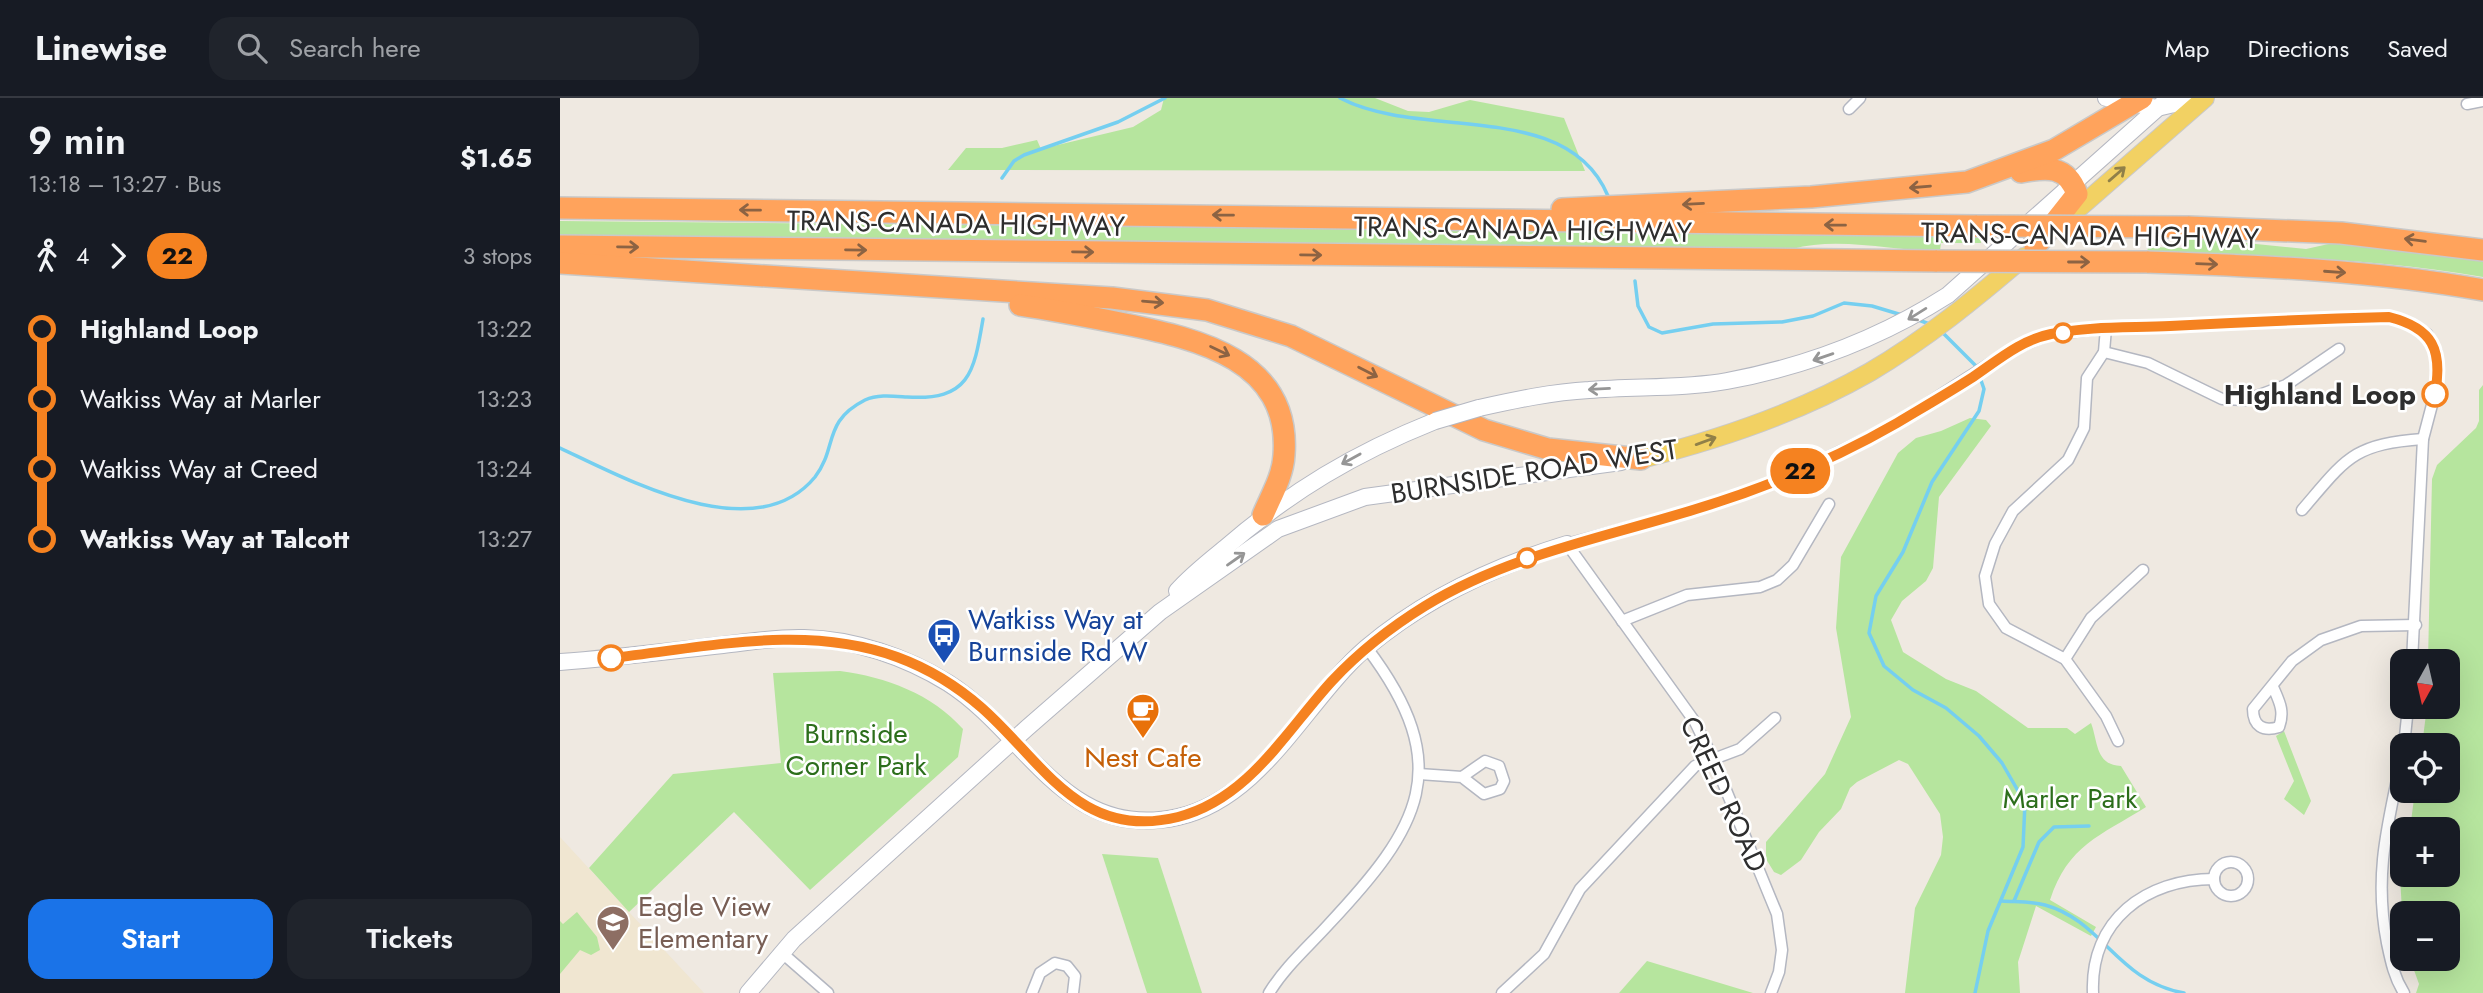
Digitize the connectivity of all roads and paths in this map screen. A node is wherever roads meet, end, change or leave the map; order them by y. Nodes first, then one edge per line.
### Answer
1 (1860, 98) edge
2 (2106, 98) edge
3 (2203, 98) edge
4 (2483, 101) edge
5 (2150, 102) edge
6 (2467, 104) dead end
7 (1849, 109) dead end
8 (1966, 182) junction
9 (2073, 182) junction
10 (560, 208) edge
11 (1413, 217) junction
12 (560, 246) edge
13 (2035, 247) junction
14 (2483, 250) edge
15 (560, 263) edge
16 (890, 285) junction
17 (2483, 290) edge
18 (2106, 328) junction
19 (2339, 349) dead end
20 (2104, 352) junction
21 (2423, 439) junction
22 (1641, 459) junction
23 (1829, 505) dead end
24 (2302, 510) dead end
25 (1263, 515) junction
26 (1567, 544) junction
27 (2143, 570) dead end
28 (1160, 612) junction
29 (1622, 621) junction
30 (2416, 625) junction
31 (1367, 648) junction
32 (2413, 649) edge
33 (2065, 659) junction
34 (560, 662) edge
35 (2273, 687) dead end
36 (1774, 718) dead end
37 (1014, 741) junction
38 (2118, 741) dead end
39 (1714, 761) junction
40 (1419, 774) junction
41 (1462, 777) dead end
42 (2392, 803) edge
43 (2214, 879) dead end
44 (781, 952) junction
45 (748, 993) edge
46 (828, 993) edge
47 (1032, 993) edge
48 (1073, 993) edge
49 (1269, 993) edge
50 (1502, 993) edge
51 (1771, 993) edge
52 (2093, 993) edge
53 (2404, 993) edge

1 - 7 street
2 - 5 street
3 - 5 street
13 -> 3 main road, BURNSIDE ROAD WEST
4 - 6 street
5 - 8 highway
5 - 9 street, BURNSIDE ROAD WEST
8 - 9 highway
8 -> 11 highway
9 - 13 highway
9 -> 25 street, BURNSIDE ROAD WEST, bridge
11 -> 10 highway, TRANS-CANADA HIGHWAY
14 -> 11 highway, TRANS-CANADA HIGHWAY, bridge
12 -> 17 highway, TRANS-CANADA HIGHWAY, bridge
22 -> 13 main road, BURNSIDE ROAD WEST
15 - 16 highway
16 -> 22 highway
16 -> 25 highway
18 - 20 street
18 - 21 street
18 - 26 street
19 - 20 street
20 - 33 street
21 - 24 street
21 - 30 street
28 -> 22 street, BURNSIDE ROAD WEST
23 - 29 street
25 - 28 street, BURNSIDE ROAD WEST
26 - 29 street, CREED ROAD
26 - 31 street
27 - 33 street
28 - 37 street, BURNSIDE ROAD WEST
29 - 39 street, CREED ROAD
30 - 32 street
30 - 35 street
31 - 37 street
31 - 40 street
33 - 38 street
34 - 37 street
36 - 39 street
37 - 44 street, BURNSIDE ROAD WEST
39 - 50 street
39 - 51 street, CREED ROAD
40 - 41 street
40 - 49 street
42 - 53 street
43 - 52 street
44 - 45 street, BURNSIDE ROAD WEST
44 - 46 street
47 - 48 street

